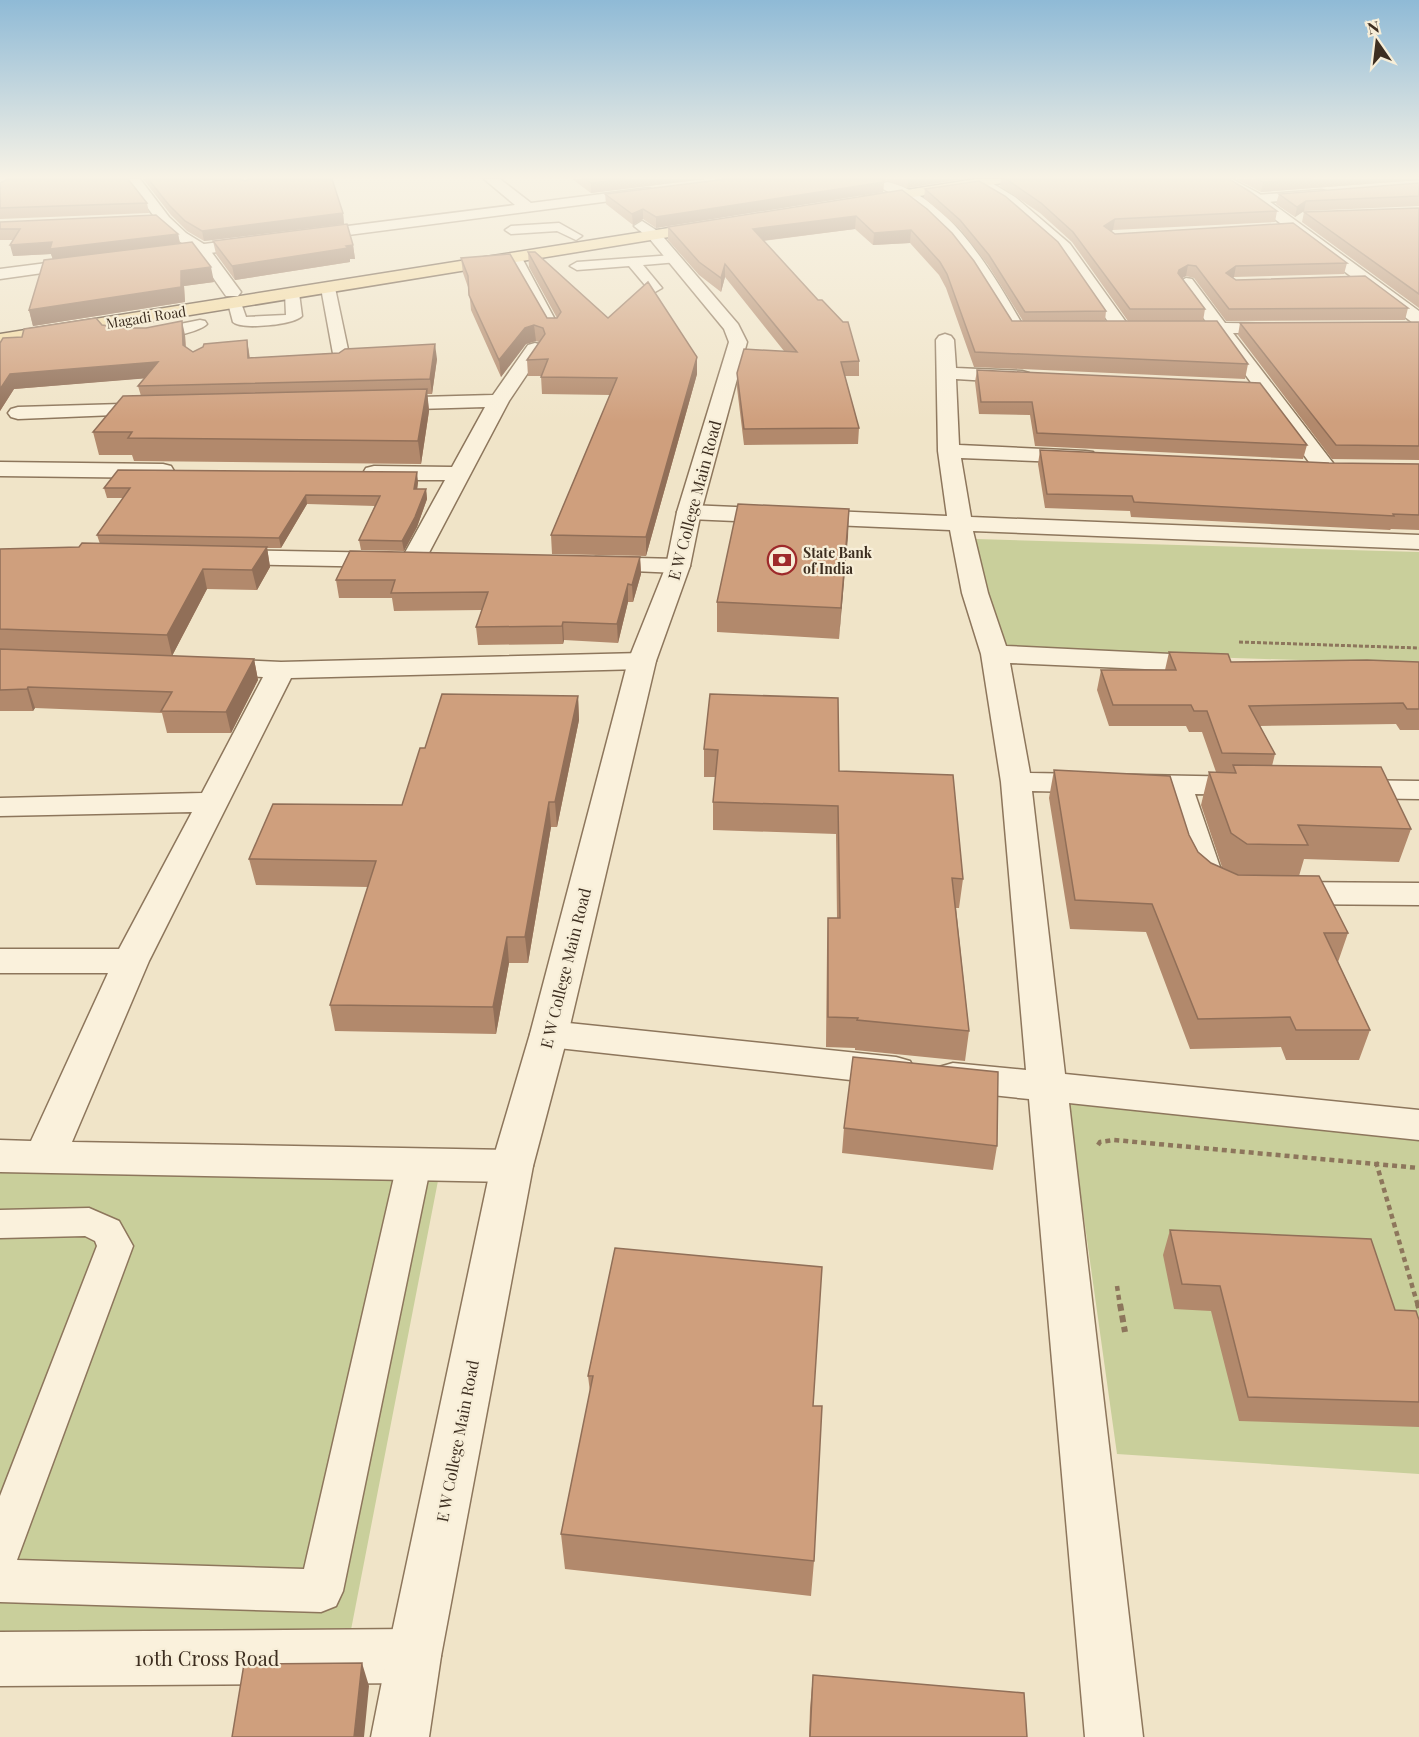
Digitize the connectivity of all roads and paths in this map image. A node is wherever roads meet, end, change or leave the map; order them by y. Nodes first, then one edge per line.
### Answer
1 (208, 260) edge
2 (441, 260) edge
3 (502, 260) edge
4 (516, 260) edge
5 (598, 260) edge
6 (652, 260) edge
7 (666, 260) edge
8 (974, 260) edge
9 (1074, 260) edge
10 (1343, 260) edge
11 (106, 261) edge
12 (577, 266) dead end
13 (0, 274) edge
14 (1346, 282) edge
15 (1368, 282) junction
16 (1186, 283) edge
17 (328, 288) junction
18 (655, 288) edge
19 (292, 293) junction
20 (233, 297) junction
21 (201, 316) junction
22 (1419, 319) edge
23 (102, 324) junction
24 (1301, 327) edge
25 (1395, 327) edge
26 (1419, 327) edge
27 (1158, 328) edge
28 (1218, 328) junction
29 (554, 329) edge
30 (1063, 329) edge
31 (1099, 329) edge
32 (0, 331) edge
33 (0, 340) edge
34 (198, 342) dead end
35 (535, 349) edge
36 (342, 358) edge
37 (1041, 378) edge
38 (1239, 386) edge
39 (1263, 387) junction
40 (499, 401) junction
41 (358, 404) edge
42 (171, 409) edge
43 (18, 413) dead end
44 (949, 451) junction
45 (1102, 458) edge
46 (1302, 467) edge
47 (1325, 468) junction
48 (1348, 468) edge
49 (0, 469) edge
50 (189, 471) edge
51 (354, 473) edge
52 (460, 474) junction
53 (689, 512) junction
54 (960, 523) junction
55 (1419, 542) edge
56 (201, 556) edge
57 (574, 564) edge
58 (678, 566) junction
59 (995, 654) junction
60 (642, 661) junction
61 (1242, 665) edge
62 (188, 666) edge
63 (281, 670) junction
64 (1016, 782) junction
65 (1176, 785) junction
66 (1280, 787) edge
67 (1315, 788) edge
68 (1419, 790) edge
69 (213, 802) junction
70 (0, 807) edge
71 (1419, 894) edge
72 (0, 961) edge
73 (131, 961) junction
74 (549, 1034) junction
75 (1048, 1087) junction
76 (1419, 1125) edge
77 (1092, 1150) dead end
78 (0, 1156) edge
79 (45, 1156) junction
80 (414, 1164) junction
81 (1377, 1164) junction
82 (512, 1166) junction
83 (1419, 1168) edge
84 (0, 1224) edge
85 (1115, 1276) dead end
86 (1419, 1308) edge
87 (1125, 1332) dead end
88 (0, 1551) edge
89 (0, 1581) edge
90 (414, 1656) junction
91 (0, 1659) edge
92 (400, 1737) edge
93 (1114, 1737) edge

1 - 20 street
2 - 20 main road, Magadi Road
3 - 17 main road, Magadi Road
4 - 29 lane
5 - 12 lane
6 - 18 lane
7 - 53 street, E W College Main Road
8 - 30 street
9 - 31 street
10 - 15 street
11 - 13 street
14 - 15 street
15 - 22 street
16 - 28 street
17 - 19 main road, Magadi Road
17 - 36 lane
19 - 20 main road, Magadi Road
19 - 20 lane
20 - 21 main road, Magadi Road
20 - 32 main road, Magadi Road
21 - 23 main road, Magadi Road
21 - 23 lane
21 - 34 lane
23 - 33 main road, Magadi Road
24 - 28 street
25 - 26 street
27 - 28 street
28 - 39 street
35 - 40 street
37 - 44 street
38 - 39 street
39 - 47 street
40 - 41 street
40 - 52 street
42 - 43 street
44 - 45 street
44 - 54 street
46 - 47 street
47 - 48 street
49 - 50 street
51 - 52 street
52 - 56 street
53 - 54 street
53 - 58 street, E W College Main Road
54 - 55 street
54 - 59 street
57 - 58 street
58 - 60 street, E W College Main Road
59 - 61 street
59 - 64 street
60 - 63 street
60 - 74 street, E W College Main Road
62 - 63 street
63 - 69 street
64 - 65 street
64 - 75 street
65 - 66 street
65 - 71 street
67 - 68 street
69 - 70 street
69 - 73 street
72 - 73 street
73 - 79 street
74 - 75 street
74 - 82 street, E W College Main Road
75 - 76 street
75 - 93 street
77 - 81 path
78 - 79 street
79 - 80 street
80 - 82 street
80 - 89 lane
81 - 83 path
81 - 86 path
82 - 90 street, E W College Main Road
84 - 88 lane
85 - 87 path
90 - 91 street, 10th Cross Road
90 - 92 street, E W College Main Road

